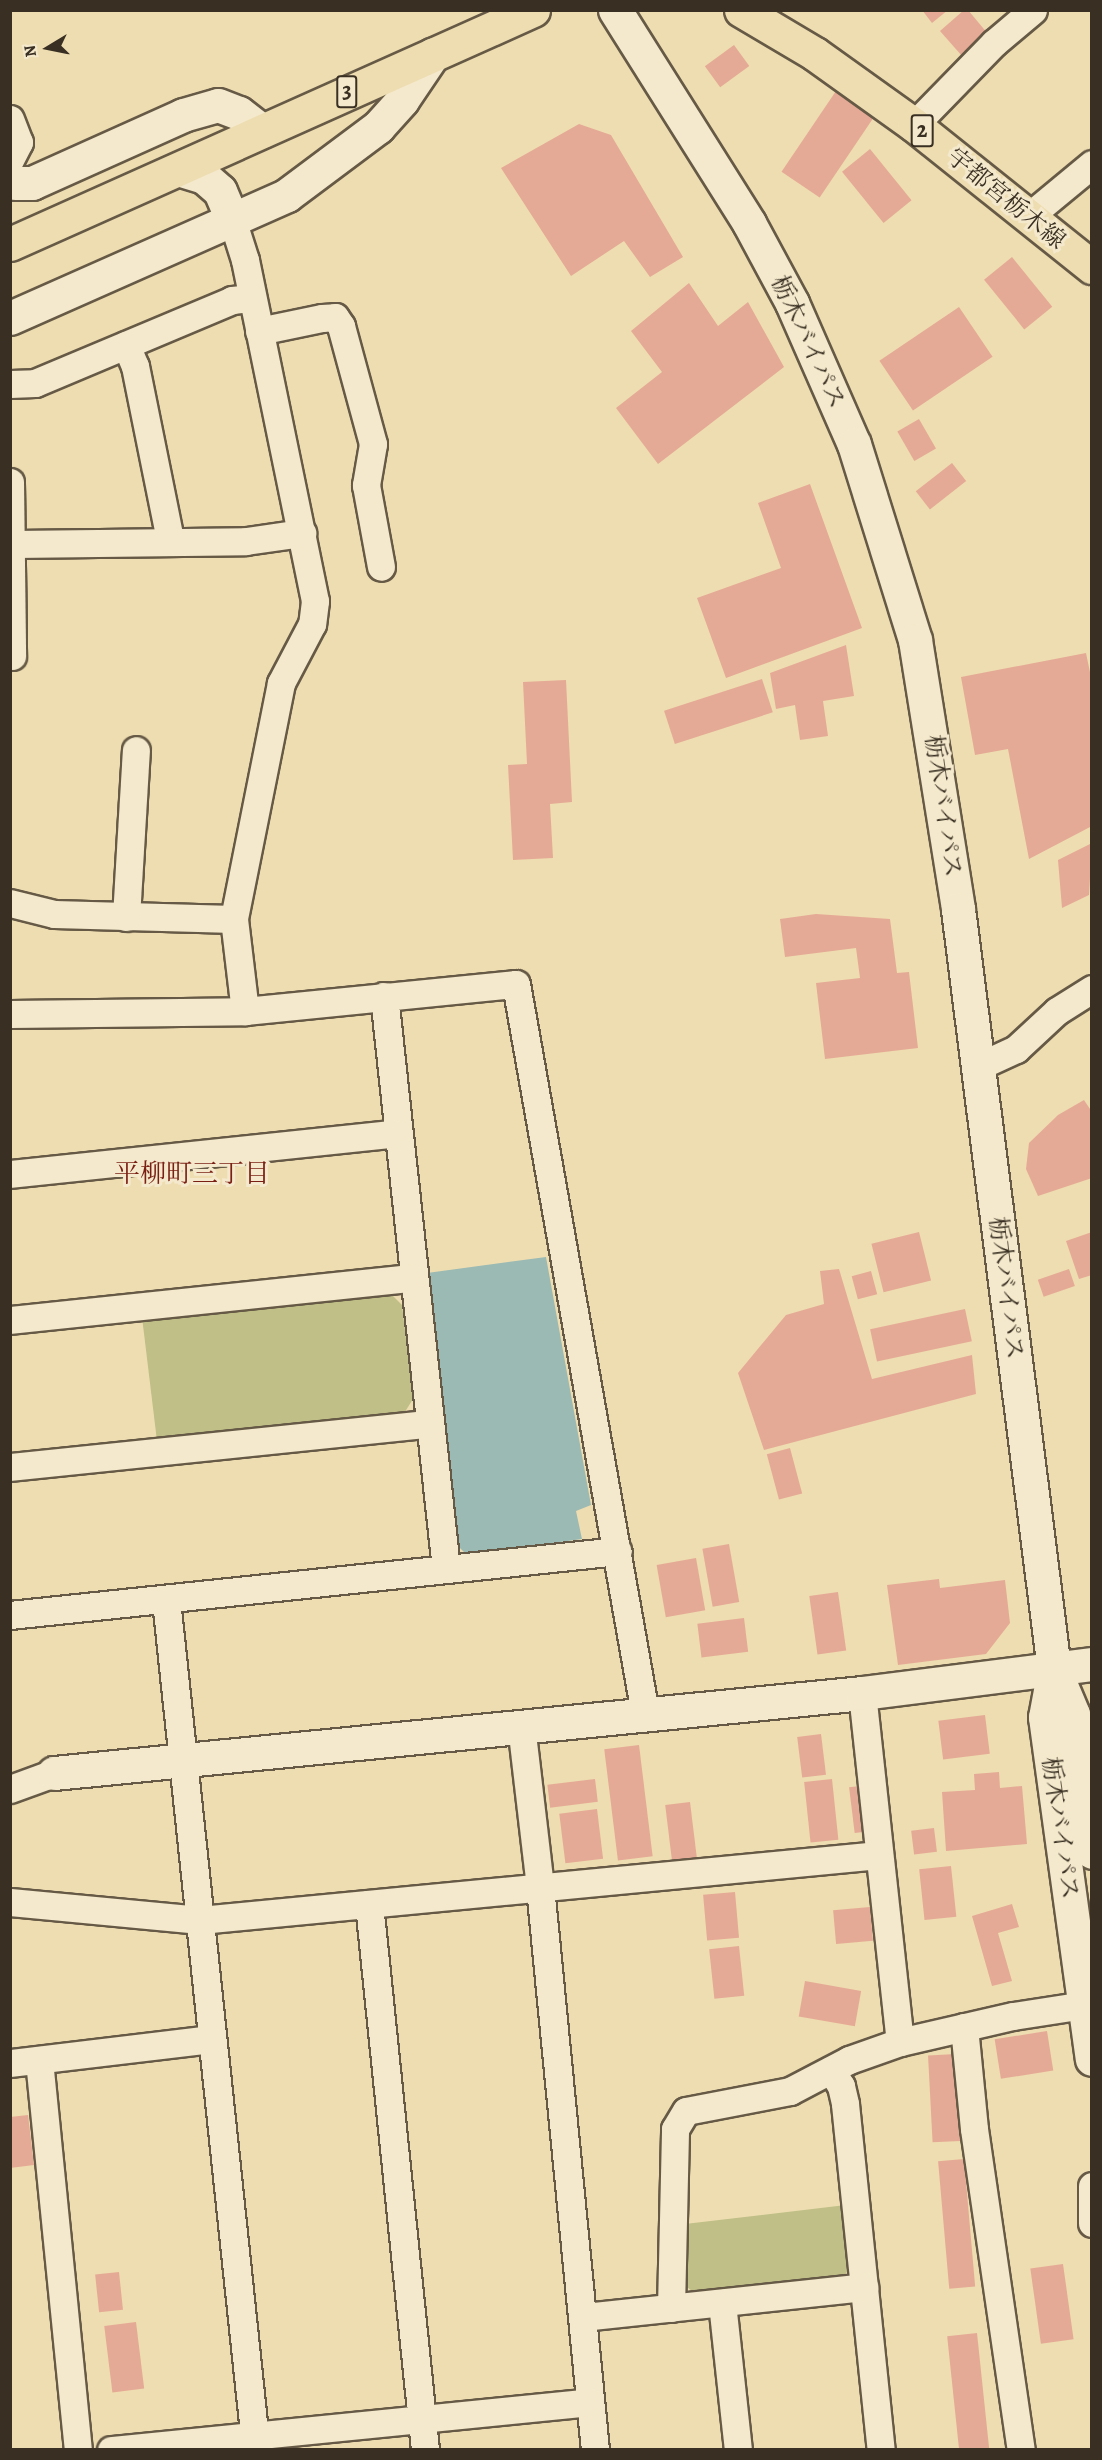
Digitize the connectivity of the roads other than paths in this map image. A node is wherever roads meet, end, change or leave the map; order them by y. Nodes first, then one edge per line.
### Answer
1 (533, 10) edge
2 (615, 10) edge
3 (741, 10) edge
4 (1033, 10) edge
5 (433, 54) junction
6 (10, 119) edge
7 (914, 125) junction
8 (262, 131) junction
9 (1092, 164) edge
10 (181, 170) junction
11 (12, 177) edge
12 (1028, 217) junction
13 (232, 219) junction
14 (10, 244) edge
15 (1092, 267) edge
16 (252, 298) junction
17 (10, 318) edge
18 (259, 331) junction
19 (126, 345) junction
20 (10, 384) edge
21 (11, 494) edge
22 (302, 533) junction
23 (170, 539) junction
24 (14, 544) junction
25 (381, 567) dead end
26 (12, 656) dead end
27 (136, 750) dead end
28 (10, 903) edge
29 (126, 917) junction
30 (234, 919) junction
31 (1092, 989) edge
32 (384, 996) junction
33 (245, 1011) junction
34 (10, 1014) edge
35 (977, 1067) junction
36 (397, 1133) junction
37 (10, 1174) edge
38 (412, 1278) junction
39 (10, 1320) edge
40 (429, 1424) junction
41 (10, 1467) edge
42 (618, 1551) junction
43 (446, 1569) junction
44 (166, 1600) junction
45 (10, 1615) edge
46 (1092, 1665) edge
47 (1054, 1669) junction
48 (862, 1693) junction
49 (645, 1713) junction
50 (520, 1725) junction
51 (183, 1761) junction
52 (10, 1768) edge
53 (54, 1773) junction
54 (10, 1789) edge
55 (1092, 1852) edge
56 (879, 1855) junction
57 (540, 1887) junction
58 (10, 1902) edge
59 (369, 1904) junction
60 (200, 1920) junction
61 (1084, 2006) junction
62 (964, 2027) junction
63 (211, 2039) junction
64 (900, 2042) junction
65 (1092, 2059) edge
66 (39, 2060) junction
67 (10, 2063) edge
68 (831, 2070) junction
69 (1092, 2186) edge
70 (1092, 2223) edge
71 (864, 2287) junction
72 (722, 2303) junction
73 (671, 2308) junction
74 (584, 2317) junction
75 (590, 2402) junction
76 (422, 2418) junction
77 (255, 2442) edge
78 (78, 2450) edge
79 (111, 2450) edge
80 (425, 2450) edge
81 (595, 2450) edge
82 (738, 2450) edge
83 (881, 2450) edge
84 (1021, 2450) edge

1 - 5 main road, 3
2 - 35 main road, 栃木バイパス
3 - 7 main road, 宇都宮栃木線 / 2
4 - 7 street
5 - 8 main road, 3
5 - 13 main road
6 - 11 street
7 - 12 main road, 宇都宮栃木線 / 2
8 - 10 main road, 3
8 - 11 main road
9 - 12 street
10 - 13 main road
10 - 14 main road, 3
12 - 15 main road, 宇都宮栃木線 / 2
13 - 16 street
13 - 17 main road
16 - 18 street
16 - 19 street
18 - 22 street
18 - 25 street
19 - 20 street
19 - 23 street
21 - 24 street
22 - 23 street
22 - 30 street
23 - 24 street
24 - 26 street
27 - 29 street
28 - 29 street
29 - 30 street
30 - 33 street
31 - 35 street
32 - 33 street
32 - 36 street
32 - 42 street
33 - 34 street
35 - 47 main road, 栃木バイパス
36 - 37 street
36 - 38 street
38 - 39 street
38 - 40 street
40 - 41 street
40 - 43 street
42 - 43 street
42 - 49 street
43 - 44 street
44 - 45 street
44 - 51 street
46 - 47 main road
47 - 48 main road
47 - 55 main road, 栃木バイパス
47 - 61 main road, 栃木バイパス
48 - 49 main road
48 - 56 street
49 - 50 main road
50 - 51 main road
50 - 57 street
51 - 53 main road
51 - 60 street
52 - 53 street
53 - 54 street
56 - 57 street
56 - 64 street
57 - 59 street
57 - 74 street
58 - 60 street
59 - 60 street
59 - 76 street
60 - 63 street
61 - 62 street
61 - 65 main road, 栃木バイパス
62 - 64 street
62 - 84 street
63 - 66 street
63 - 77 street
64 - 68 street
66 - 67 street
66 - 78 street
68 - 71 street
68 - 73 street
69 - 70 street
71 - 72 street
71 - 83 street
72 - 73 street
72 - 82 street
73 - 74 street
74 - 75 street
75 - 76 street
75 - 81 street
76 - 77 street
76 - 80 street
77 - 79 street

